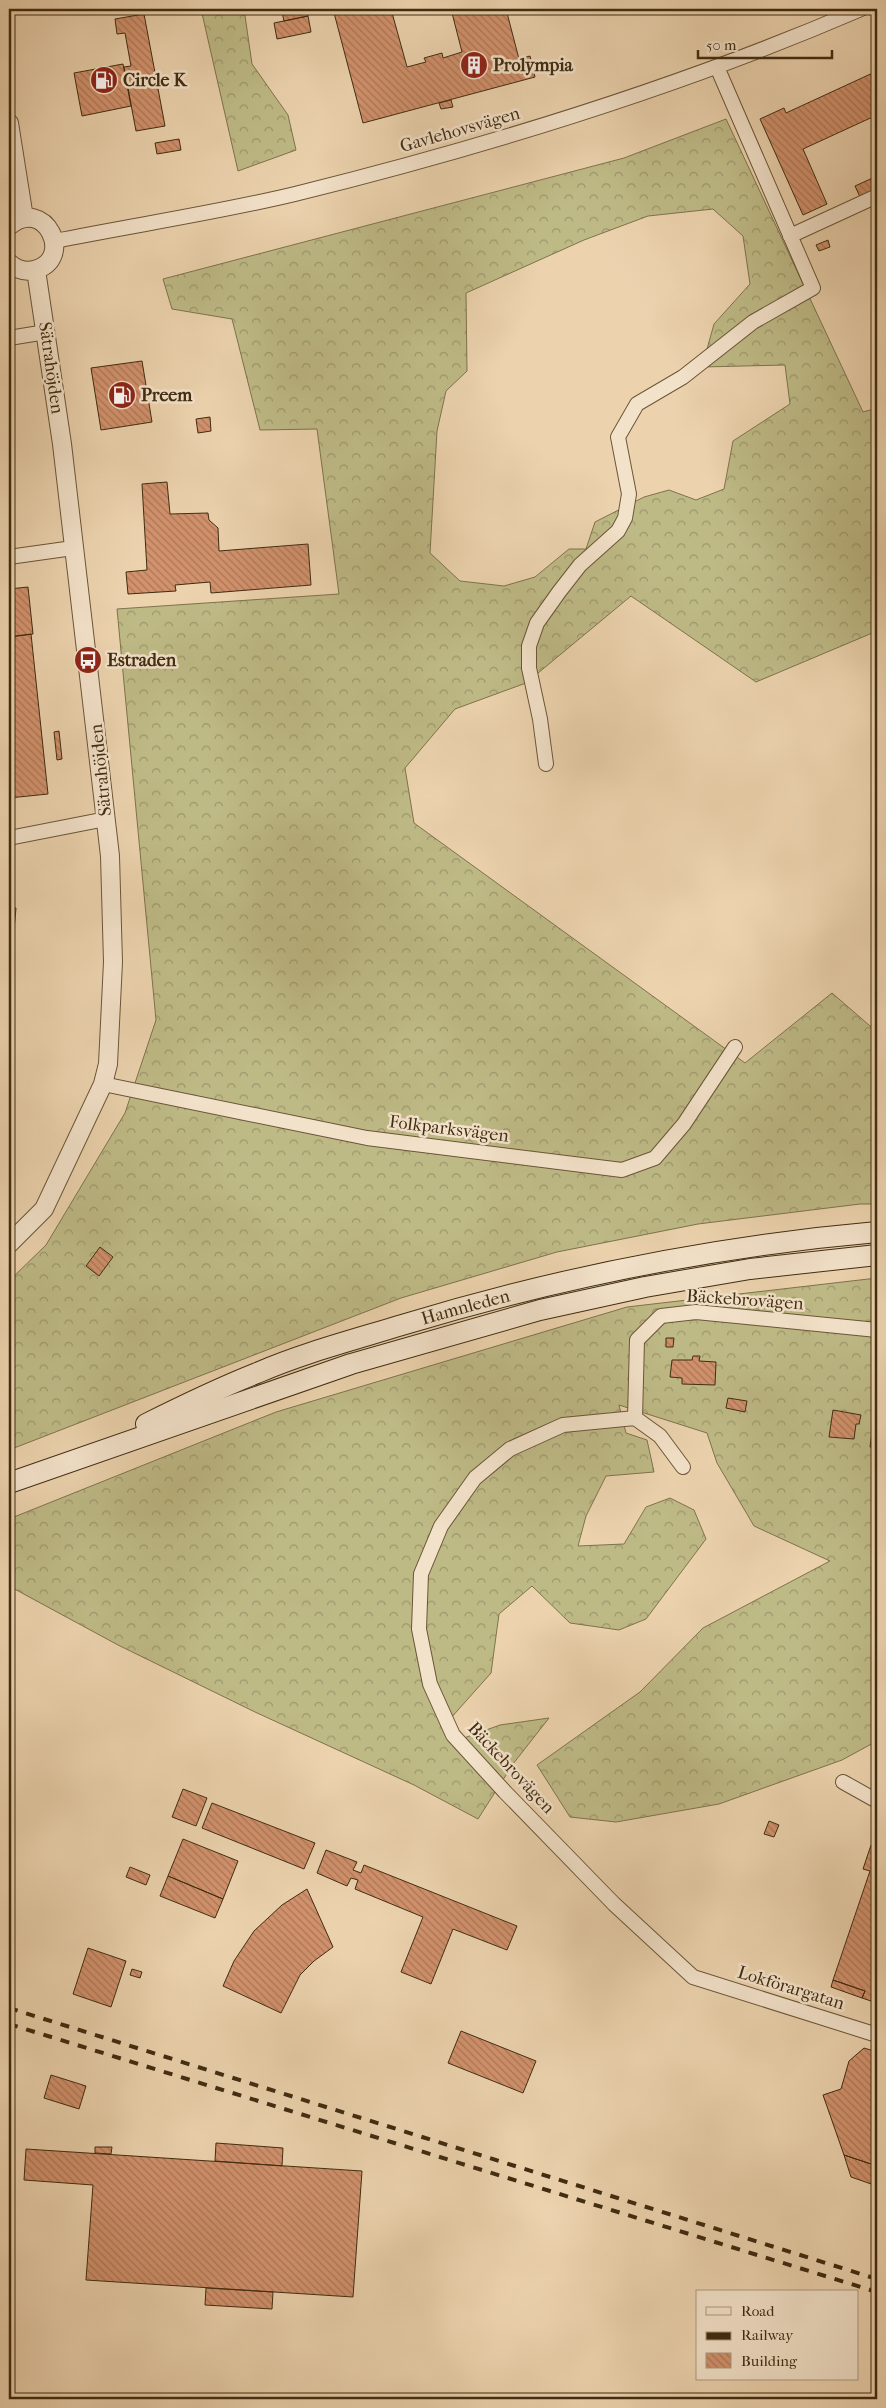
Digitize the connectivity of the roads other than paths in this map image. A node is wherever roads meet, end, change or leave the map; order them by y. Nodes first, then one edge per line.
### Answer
1 (861, 9) edge
2 (717, 68) junction
3 (9, 123) edge
4 (877, 196) edge
5 (16, 222) edge
6 (790, 236) junction
7 (54, 241) junction
8 (9, 263) edge
9 (36, 270) junction
10 (46, 332) junction
11 (9, 338) edge
12 (73, 548) junction
13 (9, 557) edge
14 (546, 764) dead end
15 (106, 819) junction
16 (9, 838) edge
17 (735, 1047) dead end
18 (103, 1084) junction
19 (877, 1232) edge
20 (9, 1244) edge
21 (877, 1255) edge
22 (877, 1330) edge
23 (635, 1418) junction
24 (77, 1458) junction
25 (683, 1467) dead end
26 (9, 1483) edge
27 (844, 1782) dead end
28 (877, 1801) edge
29 (693, 1977) joint
30 (877, 2035) edge

1 - 2 street, Gavlehovsvägen
2 - 6 street
2 - 7 street, Gavlehovsvägen
3 - 5 street
4 - 6 street
5 - 7 street
6 - 14 street
7 - 9 street
8 - 9 street
9 - 10 street, Sätrahöjden
10 - 11 street
10 - 12 street, Sätrahöjden
12 - 13 street
12 - 15 street, Sätrahöjden
15 - 16 street
15 - 18 street, Sätrahöjden
17 - 18 street, Folkparksvägen
18 - 20 street, Sätrahöjden
19 - 24 main road, Hamnleden
21 - 24 main road, Hamnleden
22 - 23 street, Bäckebrovägen
23 - 25 street
23 - 29 street, Bäckebrovägen
24 - 26 main road, Hamnleden
27 - 28 street
29 - 30 street, Lokförargatan

